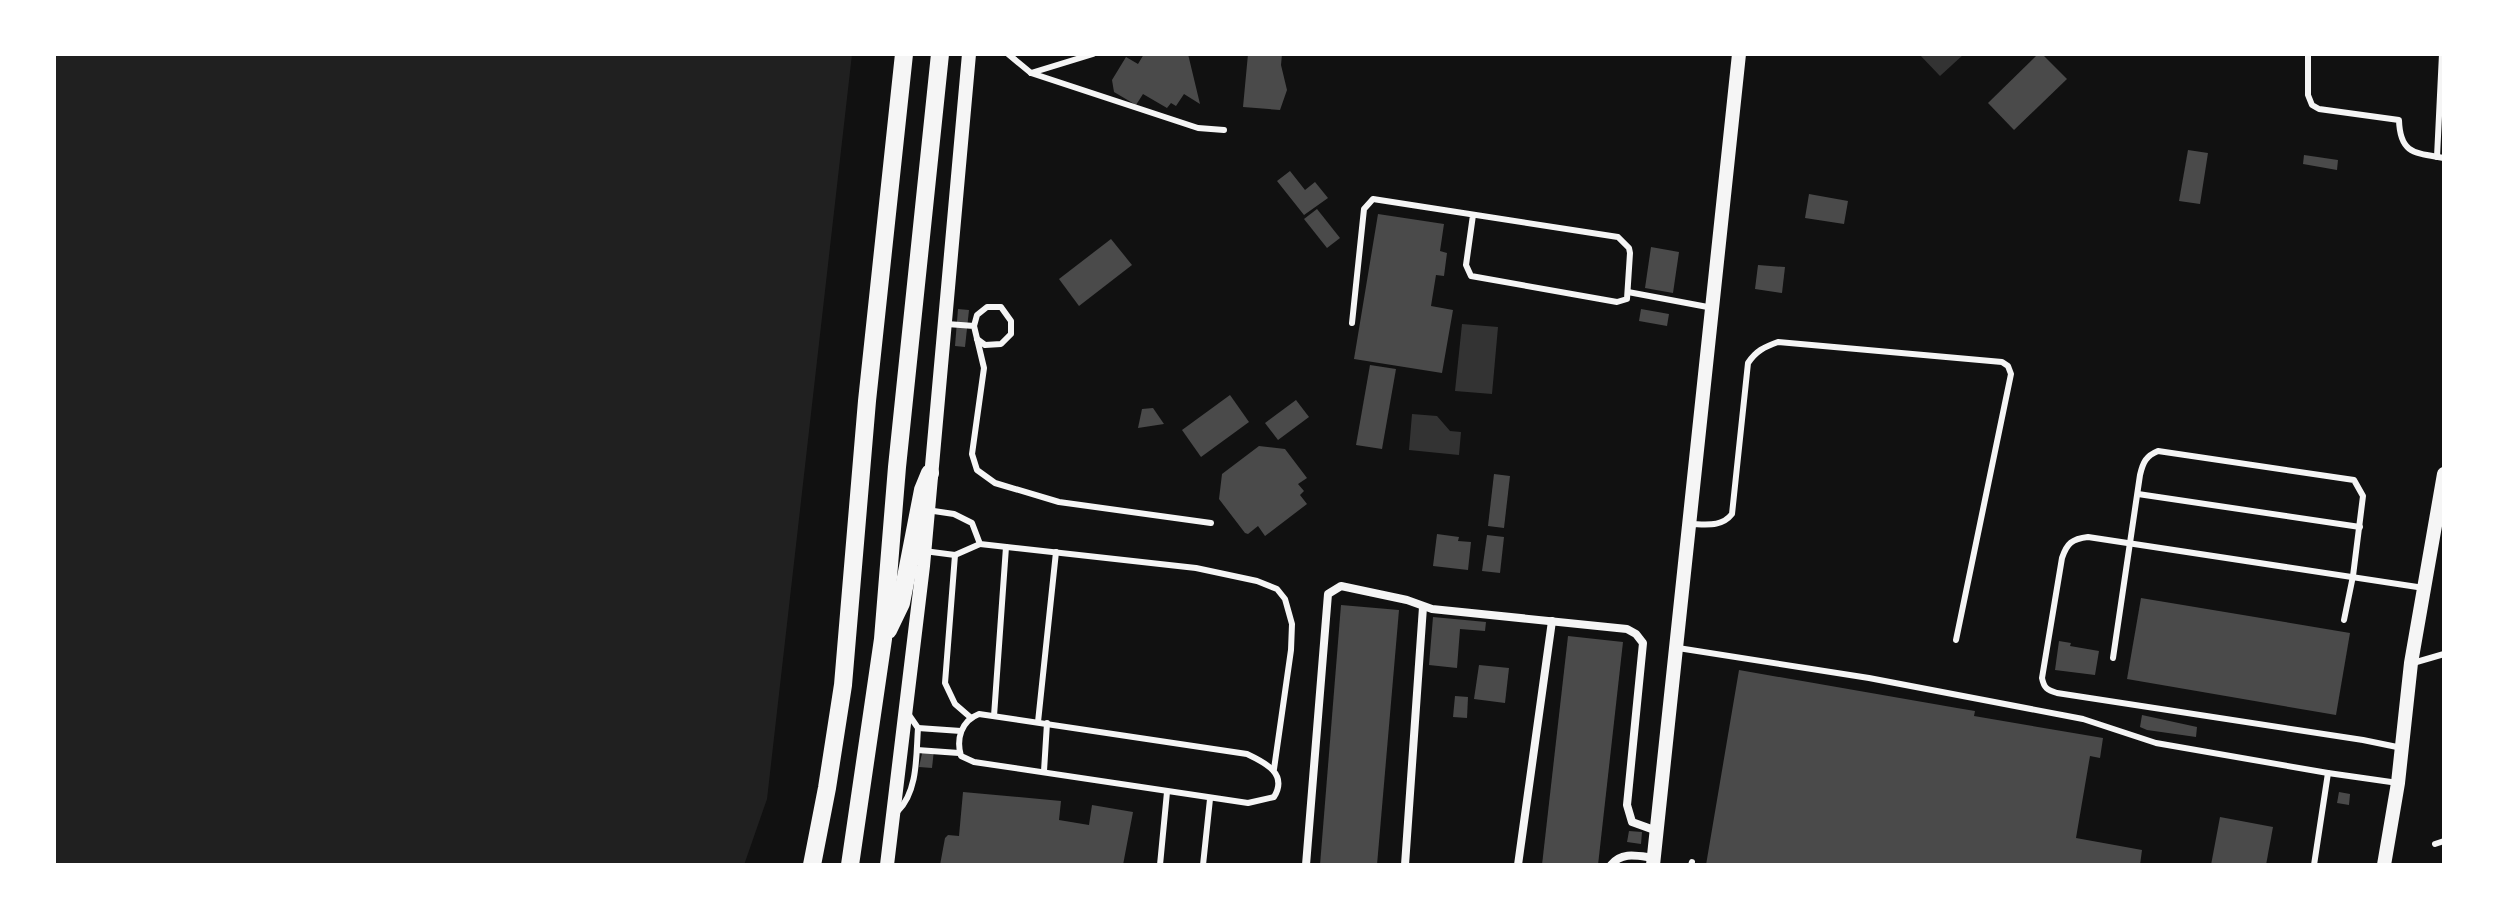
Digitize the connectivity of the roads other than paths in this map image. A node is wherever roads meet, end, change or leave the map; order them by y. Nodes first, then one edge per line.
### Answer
1 (904, 54) edge
2 (940, 54) edge
3 (969, 54) edge
4 (1091, 54) edge
5 (1739, 54) edge
6 (2308, 54) edge
7 (2442, 54) edge
8 (1012, 55) edge
9 (1031, 73) junction
10 (1224, 130) dead end
11 (2441, 158) edge
12 (1473, 215) junction
13 (1628, 292) junction
14 (1713, 308) junction
15 (944, 323) junction
16 (1352, 323) dead end
17 (974, 326) junction
18 (977, 339) junction
19 (930, 473) junction
20 (2444, 474) edge
21 (2138, 494) junction
22 (927, 510) junction
23 (1211, 523) dead end
24 (1688, 524) junction
25 (2360, 527) junction
26 (2131, 543) junction
27 (980, 544) junction
28 (1006, 547) junction
29 (924, 551) junction
30 (1056, 552) junction
31 (955, 555) junction
32 (2353, 576) junction
33 (2424, 588) junction
34 (1423, 607) junction
35 (2344, 620) dead end
36 (1552, 621) junction
37 (883, 639) junction
38 (1956, 640) dead end
39 (1675, 647) junction
40 (2444, 654) edge
41 (2113, 658) dead end
42 (2411, 663) junction
43 (906, 712) junction
44 (994, 716) junction
45 (970, 717) junction
46 (1038, 722) junction
47 (1047, 723) junction
48 (918, 728) junction
49 (961, 731) junction
50 (2402, 748) junction
51 (917, 750) junction
52 (959, 753) junction
53 (1274, 769) junction
54 (1044, 771) junction
55 (2328, 773) junction
56 (2398, 783) junction
57 (1167, 792) junction
58 (1210, 799) junction
59 (892, 817) junction
60 (1657, 831) junction
61 (2444, 841) edge
62 (2435, 844) dead end
63 (1654, 862) edge
64 (812, 865) edge
65 (850, 865) edge
66 (887, 865) edge
67 (1160, 865) edge
68 (1203, 865) edge
69 (1306, 865) edge
70 (1405, 865) edge
71 (1518, 865) edge
72 (1611, 865) edge
73 (2314, 865) edge
74 (2384, 865) edge

1 - 64 highway
2 - 37 highway
3 - 15 street
4 - 9 lane
5 - 14 street
6 - 11 lane
7 - 11 lane
8 - 9 lane
9 - 10 lane
12 - 13 lane
12 - 13 lane
12 - 16 lane
13 - 14 lane
14 - 24 street
15 - 17 lane
15 - 19 street
17 - 18 lane
17 - 18 lane
18 - 23 lane
19 - 22 street
19 - 37 highway
20 - 33 street
21 - 25 lane
21 - 25 lane
21 - 26 lane
22 - 27 lane
22 - 29 street
24 - 38 lane
24 - 39 street
25 - 32 lane
26 - 32 lane
26 - 41 lane
26 - 50 lane
27 - 28 lane
27 - 31 lane
28 - 30 lane
28 - 44 lane
29 - 31 lane
29 - 43 street
30 - 46 lane
30 - 53 lane
31 - 45 lane
32 - 33 lane
32 - 35 lane
33 - 42 street
34 - 36 street
34 - 69 street
34 - 70 street
36 - 60 street
36 - 71 street
37 - 65 highway
39 - 55 lane
39 - 60 street
40 - 42 lane
42 - 50 street
43 - 48 lane
43 - 59 street
44 - 45 lane
44 - 46 lane
45 - 49 lane
46 - 47 lane
47 - 53 lane
47 - 54 lane
48 - 49 lane
48 - 51 lane
49 - 52 lane
50 - 56 street
51 - 52 lane
51 - 59 lane
52 - 54 lane
53 - 58 lane
54 - 57 lane
55 - 56 lane
55 - 73 lane
56 - 74 street
57 - 58 lane
57 - 67 lane
58 - 68 lane
59 - 66 street
60 - 63 street
61 - 62 lane
63 - 72 street

